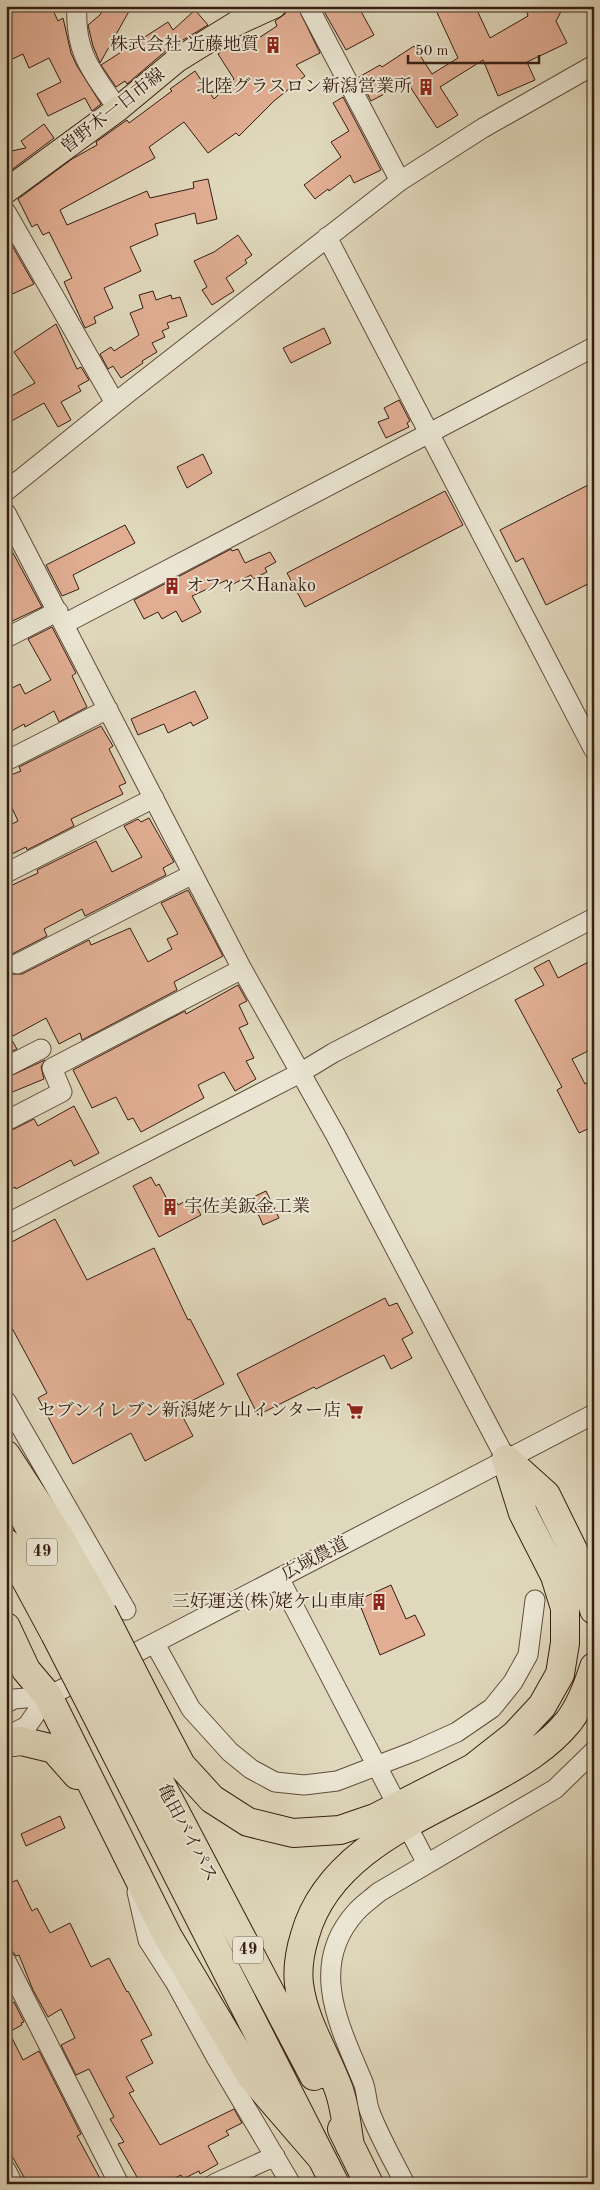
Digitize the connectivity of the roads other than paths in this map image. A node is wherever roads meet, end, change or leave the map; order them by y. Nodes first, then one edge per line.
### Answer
1 (77, 6) edge
2 (274, 6) edge
3 (308, 6) edge
4 (594, 65) edge
5 (118, 109) junction
6 (400, 181) junction
7 (6, 191) edge
8 (6, 212) edge
9 (327, 237) junction
10 (594, 347) edge
11 (115, 403) junction
12 (428, 434) junction
13 (6, 491) edge
14 (6, 513) edge
15 (61, 618) junction
16 (6, 638) edge
17 (108, 709) junction
18 (594, 750) edge
19 (6, 761) edge
20 (154, 798) junction
21 (6, 873) edge
22 (194, 874) junction
23 (594, 918) edge
24 (17, 964) dead end
25 (242, 969) junction
26 (41, 1049) dead end
27 (6, 1067) edge
28 (300, 1073) junction
29 (6, 1121) edge
30 (6, 1224) edge
31 (6, 1401) edge
32 (594, 1414) edge
33 (6, 1455) edge
34 (506, 1459) junction
35 (6, 1482) edge
36 (6, 1543) edge
37 (587, 1565) edge
38 (280, 1578) junction
39 (535, 1600) dead end
40 (594, 1610) edge
41 (90, 1619) junction
42 (7, 1629) edge
43 (155, 1644) junction
44 (594, 1666) edge
45 (6, 1672) edge
46 (48, 1696) junction
47 (6, 1703) edge
48 (114, 1722) junction
49 (6, 1737) edge
50 (6, 1743) edge
51 (594, 1751) edge
52 (377, 1766) junction
53 (392, 1795) dead end
54 (98, 1798) junction
55 (412, 1835) dead end
56 (130, 1862) junction
57 (427, 1864) junction
58 (6, 1961) edge
59 (350, 2146) junction
60 (275, 2156) junction
61 (320, 2156) junction
62 (6, 2170) edge
63 (13, 2184) edge
64 (119, 2184) edge
65 (214, 2184) edge
66 (291, 2184) edge
67 (334, 2184) edge
68 (370, 2184) edge
69 (405, 2184) edge

1 - 5 street
2 - 5 main road, 曽野木一日市線
3 - 6 street
4 - 6 street
5 - 7 main road, 曽野木一日市線
6 - 9 street
8 - 11 street
9 - 11 street
9 - 12 street
10 - 12 street
11 - 13 street
12 - 15 street
12 - 18 street
14 - 15 street
15 - 16 street
15 - 17 street
17 - 19 street
17 - 20 street
20 - 21 street
20 - 22 street
22 - 24 street
22 - 25 street
23 - 28 street
25 - 28 street
25 - 29 street
26 - 27 street
28 - 30 street
28 - 34 street
31 - 41 street
32 - 34 street, 広域農道
33 - 41 highway
34 - 37 highway
34 - 38 street, 広域農道
34 - 41 highway, bridge
35 - 41 highway, 亀田バイパス / 49
36 - 41 highway, 亀田バイパス / 49
37 - 40 highway
38 - 43 street, 広域農道
38 - 52 street
39 - 52 street
41 - 48 highway, 亀田バイパス / 49, bridge
42 - 45 highway
42 - 46 highway
43 - 46 street, 広域農道
43 - 52 street
44 - 59 highway
46 - 47 street, 広域農道
46 - 49 street
46 - 54 highway
48 - 59 highway, 亀田バイパス / 49
48 - 61 highway, 亀田バイパス / 49
50 - 54 highway
51 - 57 street
52 - 53 street
54 - 56 highway
55 - 57 street
56 - 60 street
56 - 61 highway
57 - 69 street
58 - 64 street
59 - 68 highway, 亀田バイパス / 49
60 - 65 street
60 - 66 street
61 - 67 highway, 亀田バイパス / 49
62 - 63 street

